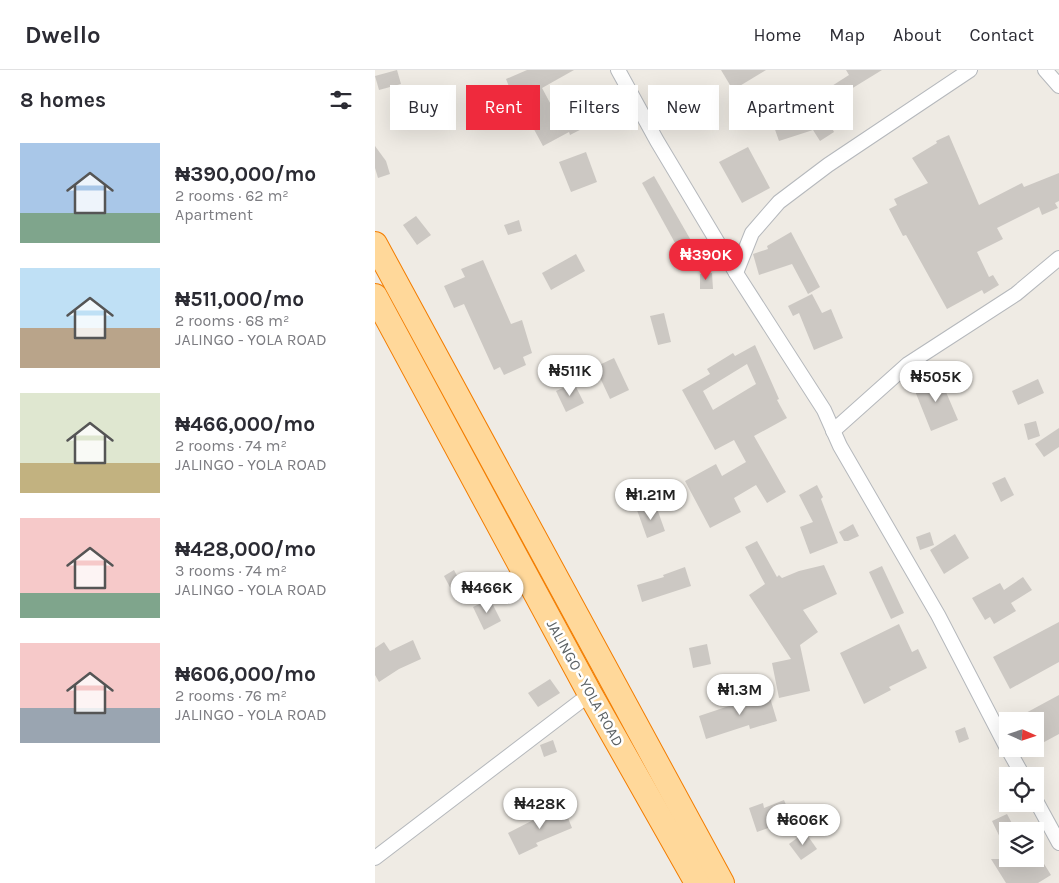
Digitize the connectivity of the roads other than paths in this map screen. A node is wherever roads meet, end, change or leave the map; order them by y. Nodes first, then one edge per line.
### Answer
1 (618, 70) edge
2 (970, 70) edge
3 (1045, 70) edge
4 (1059, 86) edge
5 (375, 244) edge
6 (1059, 258) edge
7 (737, 273) junction
8 (375, 296) edge
9 (833, 430) junction
10 (590, 694) junction
11 (999, 731) edge
12 (1042, 812) edge
13 (1059, 843) edge
14 (375, 858) edge
15 (697, 883) edge
16 (722, 883) edge

1 - 7 street
2 - 7 street
3 - 4 street
5 - 16 highway
6 - 9 street
7 - 9 street
8 - 10 highway, JALINGO - YOLA ROAD
9 - 11 street
10 - 14 street
10 - 15 highway, JALINGO - YOLA ROAD
12 - 13 street

